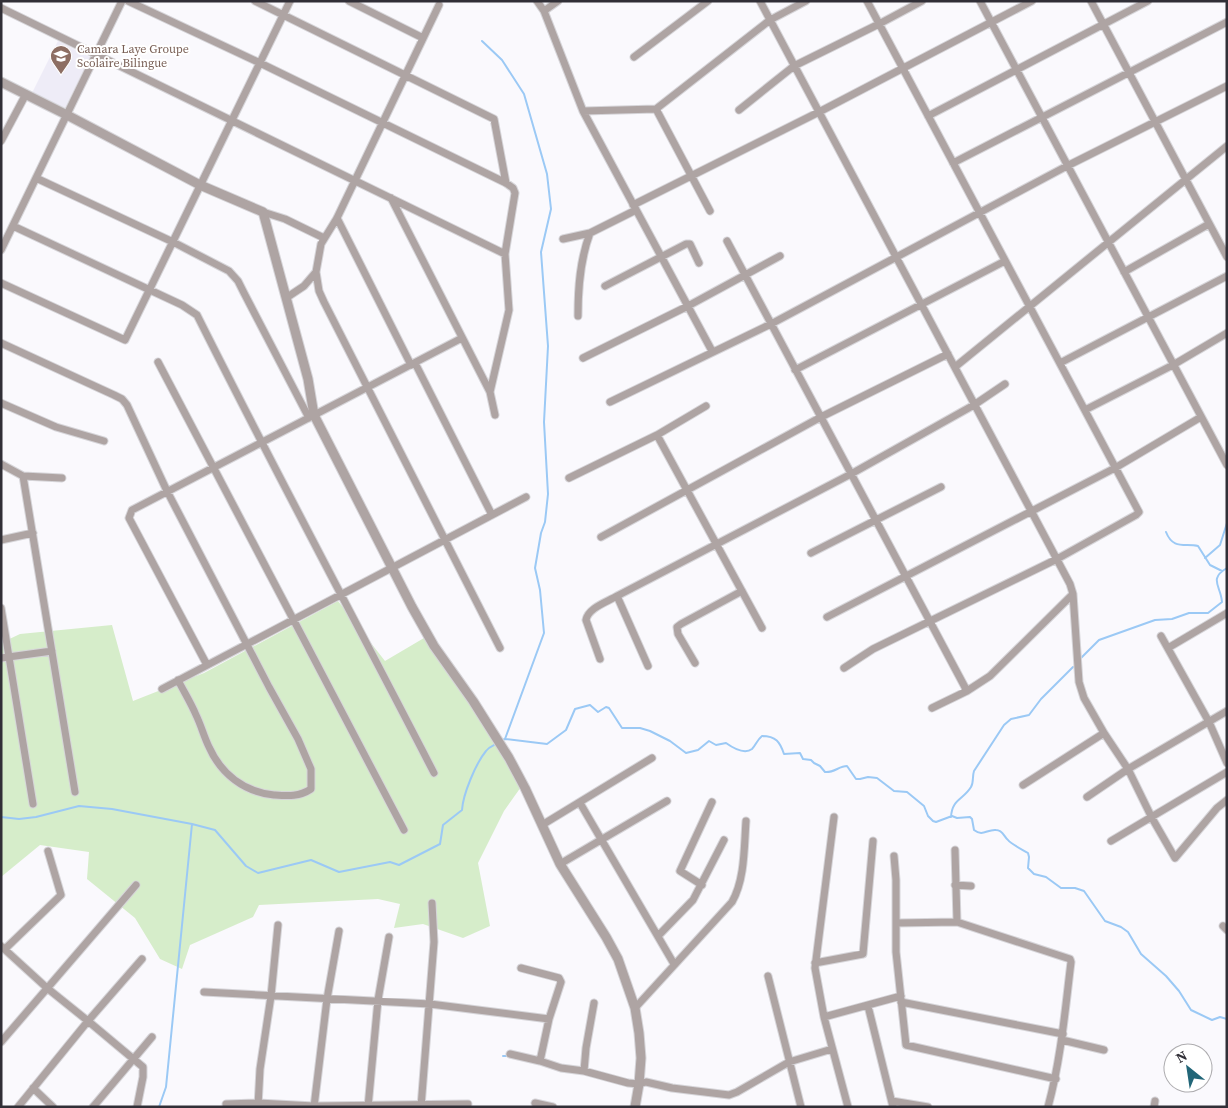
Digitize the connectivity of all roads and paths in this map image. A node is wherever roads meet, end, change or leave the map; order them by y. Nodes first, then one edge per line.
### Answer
1 (122, 1) edge
2 (128, 1) edge
3 (255, 1) edge
4 (290, 1) edge
5 (349, 1) edge
6 (536, 1) edge
7 (558, 1) edge
8 (708, 1) edge
9 (760, 1) edge
10 (806, 1) edge
11 (867, 1) edge
12 (922, 1) edge
13 (980, 1) edge
14 (1032, 1) edge
15 (1091, 1) edge
16 (1148, 1) edge
17 (439, 5) dead end
18 (1, 8) edge
19 (544, 11) junction
20 (283, 15) junction
21 (770, 20) junction
22 (1227, 22) edge
23 (991, 23) junction
24 (879, 24) junction
25 (1103, 24) junction
26 (423, 38) junction
27 (96, 54) junction
28 (634, 57) dead end
29 (260, 63) junction
30 (794, 66) junction
31 (903, 69) junction
32 (1016, 70) junction
33 (1128, 72) junction
34 (405, 75) junction
35 (1, 82) edge
36 (1227, 86) edge
37 (26, 94) junction
38 (656, 109) junction
39 (739, 110) dead end
40 (583, 111) junction
41 (819, 112) junction
42 (67, 115) junction
43 (928, 116) junction
44 (1041, 117) junction
45 (232, 120) junction
46 (382, 122) junction
47 (1155, 122) junction
48 (1, 141) edge
49 (1227, 146) edge
50 (953, 163) junction
51 (1067, 166) junction
52 (692, 177) junction
53 (36, 178) junction
54 (1185, 179) junction
55 (355, 180) junction
56 (506, 183) junction
57 (200, 185) junction
58 (391, 198) junction
59 (635, 208) junction
60 (710, 211) dead end
61 (263, 212) junction
62 (979, 213) junction
63 (337, 218) junction
64 (1209, 224) junction
65 (13, 226) junction
66 (590, 233) junction
67 (324, 238) junction
68 (564, 239) dead end
69 (727, 241) dead end
70 (173, 242) junction
71 (1108, 243) junction
72 (1, 250) edge
73 (505, 254) junction
74 (780, 256) dead end
75 (661, 257) junction
76 (896, 257) junction
77 (1227, 257) edge
78 (1005, 261) junction
79 (700, 263) dead end
80 (316, 272) junction
81 (1124, 272) junction
82 (745, 275) junction
83 (1227, 276) edge
84 (1, 283) edge
85 (605, 286) dead end
86 (150, 290) junction
87 (286, 298) junction
88 (688, 306) junction
89 (922, 306) junction
90 (1029, 306) junction
91 (578, 316) dead end
92 (1148, 318) junction
93 (771, 324) junction
94 (1227, 333) edge
95 (462, 338) junction
96 (1, 343) edge
97 (712, 351) junction
98 (948, 354) junction
99 (583, 358) dead end
100 (158, 362) dead end
101 (1060, 363) junction
102 (413, 364) junction
103 (1173, 365) junction
104 (955, 367) junction
105 (795, 370) junction
106 (1005, 384) dead end
107 (367, 388) junction
108 (490, 392) junction
109 (610, 402) dead end
110 (1, 403) edge
111 (974, 405) junction
112 (706, 406) dead end
113 (1085, 410) junction
114 (495, 415) dead end
115 (311, 417) junction
116 (821, 417) junction
117 (1201, 418) junction
118 (657, 435) junction
119 (104, 441) dead end
120 (261, 443) junction
121 (1, 464) edge
122 (1227, 465) edge
123 (213, 468) junction
124 (1116, 468) junction
125 (851, 474) junction
126 (23, 476) junction
127 (62, 478) dead end
128 (570, 478) dead end
129 (941, 487) dead end
130 (688, 490) junction
131 (168, 492) junction
132 (526, 497) dead end
133 (1032, 512) junction
134 (492, 515) junction
135 (875, 520) junction
136 (33, 533) junction
137 (602, 537) dead end
138 (1, 540) edge
139 (445, 540) junction
140 (717, 544) junction
141 (811, 553) dead end
142 (1057, 559) junction
143 (391, 568) junction
144 (906, 577) junction
145 (742, 591) junction
146 (342, 594) junction
147 (1073, 594) junction
148 (617, 596) junction
149 (1, 608) edge
150 (1227, 613) edge
151 (827, 617) dead end
152 (293, 620) junction
153 (930, 622) junction
154 (762, 628) dead end
155 (1161, 636) dead end
156 (247, 644) junction
157 (500, 648) dead end
158 (1168, 648) junction
159 (52, 651) junction
160 (5, 658) edge
161 (600, 659) dead end
162 (695, 664) dead end
163 (207, 665) junction
164 (648, 666) dead end
165 (844, 668) dead end
166 (178, 680) junction
167 (162, 689) dead end
168 (967, 691) junction
169 (932, 708) dead end
170 (1227, 711) edge
171 (1209, 722) junction
172 (1104, 733) junction
173 (652, 758) dead end
174 (1227, 763) edge
175 (1128, 769) junction
176 (1227, 772) edge
177 (434, 773) dead end
178 (1023, 785) dead end
179 (75, 792) dead end
180 (1087, 797) dead end
181 (1227, 800) edge
182 (667, 801) dead end
183 (712, 802) dead end
184 (580, 803) junction
185 (33, 804) dead end
186 (834, 817) dead end
187 (1152, 818) junction
188 (746, 822) dead end
189 (542, 825) junction
190 (404, 830) dead end
191 (602, 840) junction
192 (724, 840) dead end
193 (1111, 841) dead end
194 (873, 842) dead end
195 (955, 850) dead end
196 (48, 851) dead end
197 (894, 856) dead end
198 (560, 864) junction
199 (136, 884) dead end
200 (702, 885) junction
201 (956, 886) junction
202 (971, 886) dead end
203 (432, 903) dead end
204 (957, 922) junction
205 (896, 923) junction
206 (278, 926) dead end
207 (339, 931) dead end
208 (658, 936) junction
209 (389, 937) dead end
210 (3, 948) edge
211 (142, 959) dead end
212 (815, 963) junction
213 (674, 964) junction
214 (521, 968) dead end
215 (768, 976) dead end
216 (47, 988) junction
217 (204, 992) dead end
218 (271, 996) junction
219 (327, 999) junction
220 (901, 999) junction
221 (378, 1000) junction
222 (594, 1003) dead end
223 (430, 1004) junction
224 (868, 1006) junction
225 (635, 1008) junction
226 (824, 1017) junction
227 (549, 1019) junction
228 (88, 1021) junction
229 (152, 1037) dead end
230 (1062, 1037) junction
231 (1, 1042) edge
232 (832, 1049) junction
233 (1104, 1050) dead end
234 (510, 1054) dead end
235 (134, 1059) junction
236 (540, 1061) junction
237 (789, 1062) junction
238 (584, 1071) junction
239 (1056, 1079) junction
240 (639, 1084) junction
241 (33, 1088) junction
242 (535, 1103) dead end
243 (226, 1104) dead end
244 (468, 1104) dead end
245 (892, 1104) edge
246 (258, 1105) edge
247 (314, 1106) edge
248 (368, 1106) edge
249 (421, 1106) edge
250 (18, 1107) edge
251 (52, 1107) edge
252 (93, 1107) edge
253 (136, 1107) edge
254 (553, 1107) edge
255 (634, 1107) edge
256 (801, 1107) edge
257 (848, 1107) edge
258 (928, 1107) edge
259 (1048, 1107) edge

1 - 27 street
2 - 29 street
3 - 20 street
4 - 20 street
5 - 26 street
6 - 19 street
7 - 19 street
8 - 28 street
9 - 21 street
10 - 21 street
11 - 24 street
12 - 24 street
13 - 23 street
14 - 23 street
15 - 25 street
16 - 25 street
17 - 26 street
18 - 27 street
19 - 40 street
20 - 29 street
20 - 34 street
21 - 30 street
21 - 38 street
22 - 33 street
23 - 31 street
23 - 32 street
24 - 30 street
24 - 31 street
25 - 32 street
25 - 33 street
26 - 34 street
27 - 42 street
27 - 45 street
29 - 45 street
29 - 46 street
30 - 39 street
30 - 41 street
31 - 41 street
31 - 43 street
32 - 43 street
32 - 44 street
33 - 44 street
33 - 47 street
34 - 46 street
34 - 56 street
35 - 37 street
36 - 47 street
37 - 42 street
37 - 48 street
38 - 40 street
38 - 52 street
40 - 59 street
41 - 52 street
41 - 76 street
42 - 53 street
42 - 57 street
43 - 50 street
44 - 50 street
44 - 51 street
45 - 55 street
45 - 57 street
46 - 55 street
46 - 56 street
47 - 51 street
47 - 54 street
49 - 54 street
50 - 62 street
51 - 62 street
51 - 71 street
52 - 59 street
52 - 60 street
53 - 65 street
53 - 70 street
54 - 64 street
54 - 71 street
55 - 58 street
55 - 63 street
56 - 73 street
57 - 61 street
57 - 70 street
58 - 73 street
58 - 95 street
59 - 66 street
59 - 75 street
61 - 67 street
61 - 87 street
62 - 76 street
62 - 78 street
63 - 67 street
63 - 102 street
64 - 77 street
64 - 81 street
65 - 72 street
65 - 86 street
66 - 68 street
66 - 91 street
67 - 80 street
69 - 82 street
70 - 86 street
70 - 115 street
71 - 81 street
71 - 90 street
73 - 108 street
74 - 82 street
75 - 79 street
75 - 85 street
75 - 88 street
76 - 89 street
76 - 93 street
78 - 89 street
78 - 90 street
80 - 87 street
80 - 107 street
81 - 92 street
82 - 88 street
82 - 93 street
83 - 92 street
84 - 86 street
86 - 120 street
87 - 115 street
88 - 97 street
88 - 99 street
89 - 98 street
89 - 105 street
90 - 101 street
90 - 104 street
92 - 101 street
92 - 103 street
93 - 97 street
93 - 105 street
94 - 103 street
95 - 102 street
95 - 108 street
96 - 131 street
97 - 109 street
98 - 104 street
98 - 116 street
100 - 123 street
101 - 113 street
102 - 107 street
102 - 134 street
103 - 113 street
103 - 117 street
104 - 111 street
105 - 116 street
106 - 111 street
107 - 115 street
107 - 139 street
108 - 114 street
110 - 119 street
111 - 125 street
111 - 133 street
112 - 118 street
113 - 124 street
115 - 120 street
115 - 143 street
116 - 125 street
116 - 130 street
117 - 122 street
117 - 124 street
118 - 128 street
118 - 130 street
120 - 123 street
120 - 146 street
121 - 126 street
123 - 131 street
123 - 152 street
124 - 133 street
124 - 142 street
125 - 135 street
125 - 140 street
126 - 127 street
126 - 136 street
129 - 135 street
130 - 137 street
130 - 140 street
131 - 156 street
131 - 163 street
132 - 134 street
133 - 142 street
133 - 144 street
134 - 139 street
135 - 141 street
135 - 144 street
136 - 138 street
136 - 159 street
139 - 143 street
139 - 157 street
140 - 145 street
140 - 148 street
142 - 147 street
142 - 153 street
143 - 146 street
143 - 189 street
144 - 151 street
144 - 153 street
145 - 154 street
145 - 162 street
146 - 152 street
146 - 177 street
147 - 168 street
147 - 172 street
148 - 161 street
148 - 164 street
149 - 160 street
150 - 158 street
152 - 156 street
152 - 190 street
153 - 165 street
153 - 168 street
155 - 158 street
156 - 163 street
156 - 166 street
158 - 171 street
159 - 160 street
159 - 179 street
160 - 185 street
163 - 166 street
166 - 167 street
168 - 169 street
170 - 171 street
171 - 174 street
171 - 175 street
172 - 175 street
172 - 178 street
173 - 184 street
175 - 180 street
175 - 187 street
176 - 187 street
181 - 187 street
182 - 191 street
183 - 200 street
184 - 189 street
184 - 191 street
186 - 212 street
187 - 193 street
188 - 213 street
189 - 198 street
191 - 198 street
191 - 208 street
192 - 200 street
194 - 212 street
195 - 201 street
196 - 210 street
197 - 205 street
198 - 225 street
199 - 216 street
200 - 208 street
201 - 202 street
201 - 204 street
203 - 223 street
204 - 205 street
204 - 230 street
205 - 220 street
206 - 218 street
207 - 219 street
208 - 213 street
209 - 221 street
210 - 216 street
211 - 228 street
212 - 226 street
213 - 225 street
214 - 227 street
215 - 237 street
216 - 228 street
216 - 231 street
217 - 218 street
218 - 219 street
218 - 246 street
219 - 221 street
219 - 247 street
220 - 224 street
220 - 230 street
220 - 239 street
221 - 223 street
221 - 248 street
222 - 238 street
223 - 227 street
223 - 249 street
224 - 226 street
224 - 245 street
225 - 240 street
226 - 232 street
227 - 236 street
228 - 235 street
228 - 241 street
229 - 235 street
230 - 233 street
230 - 239 street
232 - 237 street
232 - 257 street
234 - 236 street
235 - 252 street
235 - 253 street
236 - 238 street
237 - 240 street
237 - 256 street
238 - 240 street
239 - 259 street
240 - 255 street
241 - 250 street
241 - 251 street
242 - 254 street
243 - 246 street
244 - 249 street
245 - 258 street
246 - 247 street
247 - 248 street
248 - 249 street

